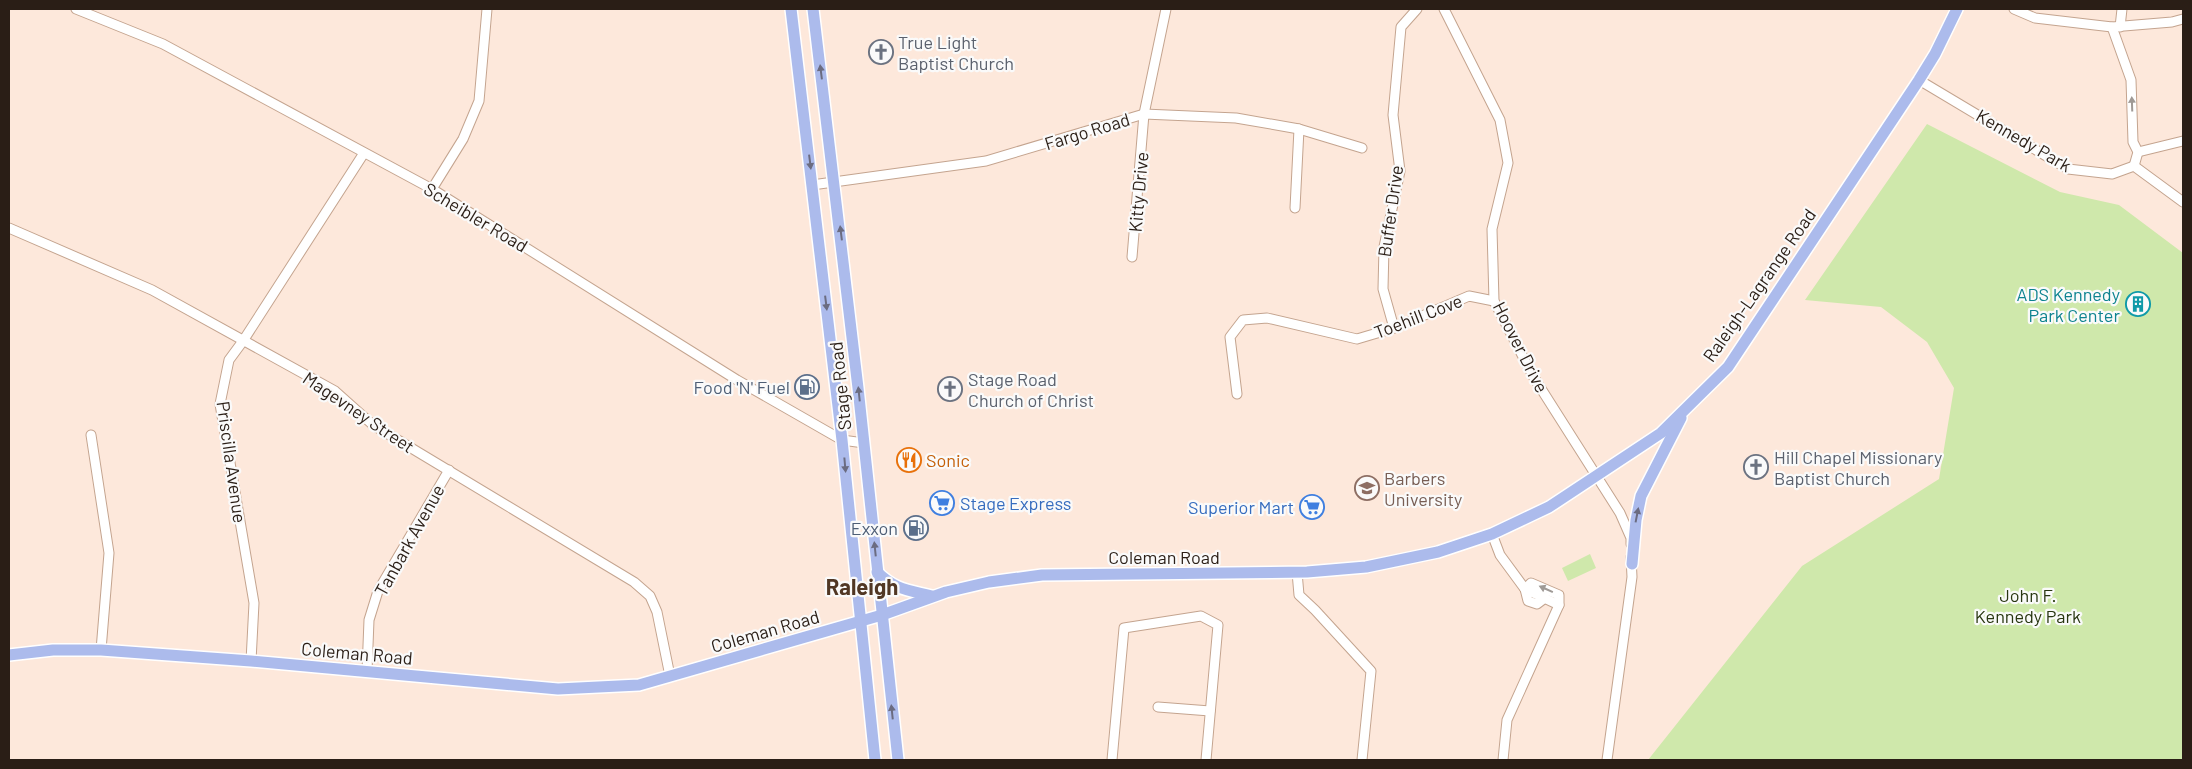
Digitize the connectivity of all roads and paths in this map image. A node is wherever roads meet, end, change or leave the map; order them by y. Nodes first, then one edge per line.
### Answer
1 (76, 9) edge
2 (487, 9) edge
3 (791, 9) edge
4 (813, 9) edge
5 (1166, 9) edge
6 (1417, 9) edge
7 (1444, 9) edge
8 (1957, 9) edge
9 (2014, 9) edge
10 (2122, 9) edge
11 (2183, 19) edge
12 (2116, 27) junction
13 (1919, 80) junction
14 (1144, 114) junction
15 (1299, 129) junction
16 (2183, 141) edge
17 (1362, 148) dead end
18 (2138, 152) junction
19 (364, 153) junction
20 (2134, 166) junction
21 (835, 182) junction
22 (812, 185) junction
23 (432, 189) junction
24 (2183, 202) edge
25 (1294, 208) dead end
26 (9, 228) edge
27 (1132, 257) dead end
28 (1494, 301) junction
29 (1394, 328) junction
30 (243, 341) junction
31 (1237, 394) dead end
32 (1686, 408) junction
33 (91, 435) dead end
34 (842, 440) junction
35 (864, 443) junction
36 (448, 470) junction
37 (1598, 477) junction
38 (1492, 534) junction
39 (1632, 564) junction
40 (877, 572) junction
41 (1297, 572) junction
42 (1525, 589) junction
43 (932, 596) junction
44 (1559, 605) junction
45 (882, 615) junction
46 (860, 622) junction
47 (101, 650) junction
48 (9, 655) edge
49 (251, 661) junction
50 (367, 671) junction
51 (670, 676) junction
52 (1158, 707) dead end
53 (1210, 712) junction
54 (875, 760) edge
55 (898, 760) edge
56 (1112, 760) edge
57 (1206, 760) edge
58 (1362, 760) edge
59 (1503, 760) edge
60 (1607, 760) edge

1 - 19 street, Scheibler Road
2 - 23 street
3 -> 22 main road, Stage Road
21 -> 4 main road, Stage Road
5 - 14 street, Kitty Drive
6 - 29 street, Buffer Drive
7 - 28 street, Hoover Drive
8 - 13 main road, Raleigh-Lagrange Road
9 - 12 street
10 - 12 street
11 - 12 street
18 -> 12 street
13 - 20 street, Kennedy Park
13 - 32 main road, Raleigh-Lagrange Road
14 - 15 street, Fargo Road
14 - 21 street, Fargo Road
14 - 27 street, Kitty Drive
15 - 17 street, Fargo Road
15 - 25 street
16 - 18 street
18 - 20 street
19 - 23 street, Scheibler Road
19 - 30 street, Priscilla Avenue
20 - 24 street
21 - 22 street, Fargo Road
35 -> 21 main road, Stage Road
22 -> 34 main road, Stage Road
23 - 34 street, Scheibler Road
26 - 30 street, Magevney Street
28 - 29 street, Toehill Cove
28 - 37 street, Hoover Drive
29 - 31 street, Toehill Cove
30 - 36 street, Magevney Street
30 - 49 street, Priscilla Avenue
32 - 37 main road, Raleigh-Lagrange Road
39 -> 32 main road
33 - 47 street
34 - 35 street, Scheibler Road
34 -> 46 main road, Stage Road
40 -> 35 main road, Stage Road
36 - 50 street, Tanbark Avenue
36 - 51 street, Magevney Street
37 - 38 main road, Coleman Road
37 - 39 street
38 - 41 main road, Coleman Road
38 - 42 street
39 - 60 street
40 - 43 main road
40 - 45 main road, Stage Road
41 - 43 main road, Coleman Road
41 - 58 street
42 - 44 street
44 -> 42 street
43 - 45 main road, Coleman Road
44 - 59 street
45 - 46 main road, Coleman Road
55 -> 45 main road, Stage Road
46 - 51 main road, Coleman Road
46 - 54 main road, Stage Road
47 - 48 main road, Coleman Road
47 - 49 main road, Coleman Road
49 - 50 main road, Coleman Road
50 - 51 main road, Coleman Road
52 - 53 street
53 - 56 street
53 - 57 street

